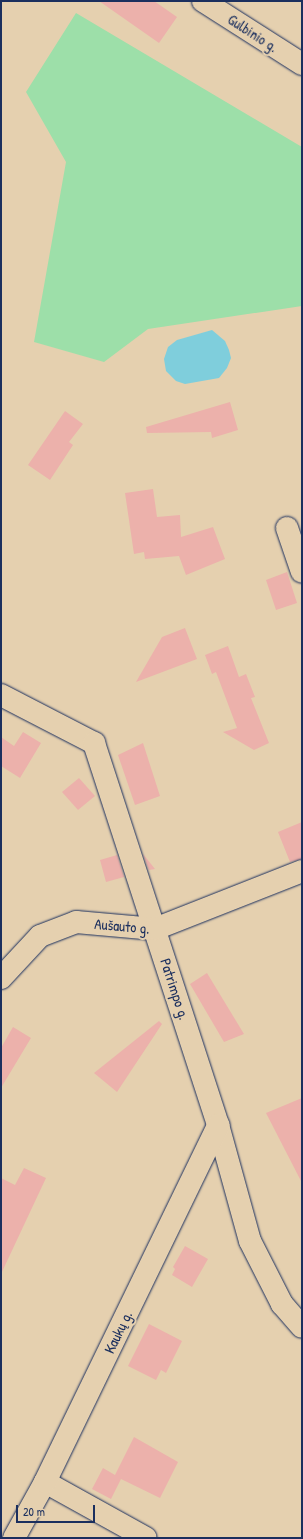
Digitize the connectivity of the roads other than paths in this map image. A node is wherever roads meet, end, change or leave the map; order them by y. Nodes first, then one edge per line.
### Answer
1 (203, 1) edge
2 (302, 64) edge
3 (287, 528) dead end
4 (302, 572) edge
5 (1, 695) edge
6 (302, 871) edge
7 (155, 930) junction
8 (1, 978) edge
9 (218, 1125) junction
10 (302, 1328) edge
11 (45, 1482) junction
12 (14, 1538) edge
13 (146, 1538) edge

1 - 2 street, Gulbinio g.
3 - 4 street
5 - 7 street, Patrimpo g.
6 - 7 street, Aušauto g.
7 - 8 street, Aušauto g.
7 - 9 street, Patrimpo g.
9 - 10 street, Patrimpo g.
9 - 11 street, Kaukų g.
11 - 12 street, Kaukų g.
11 - 13 street

